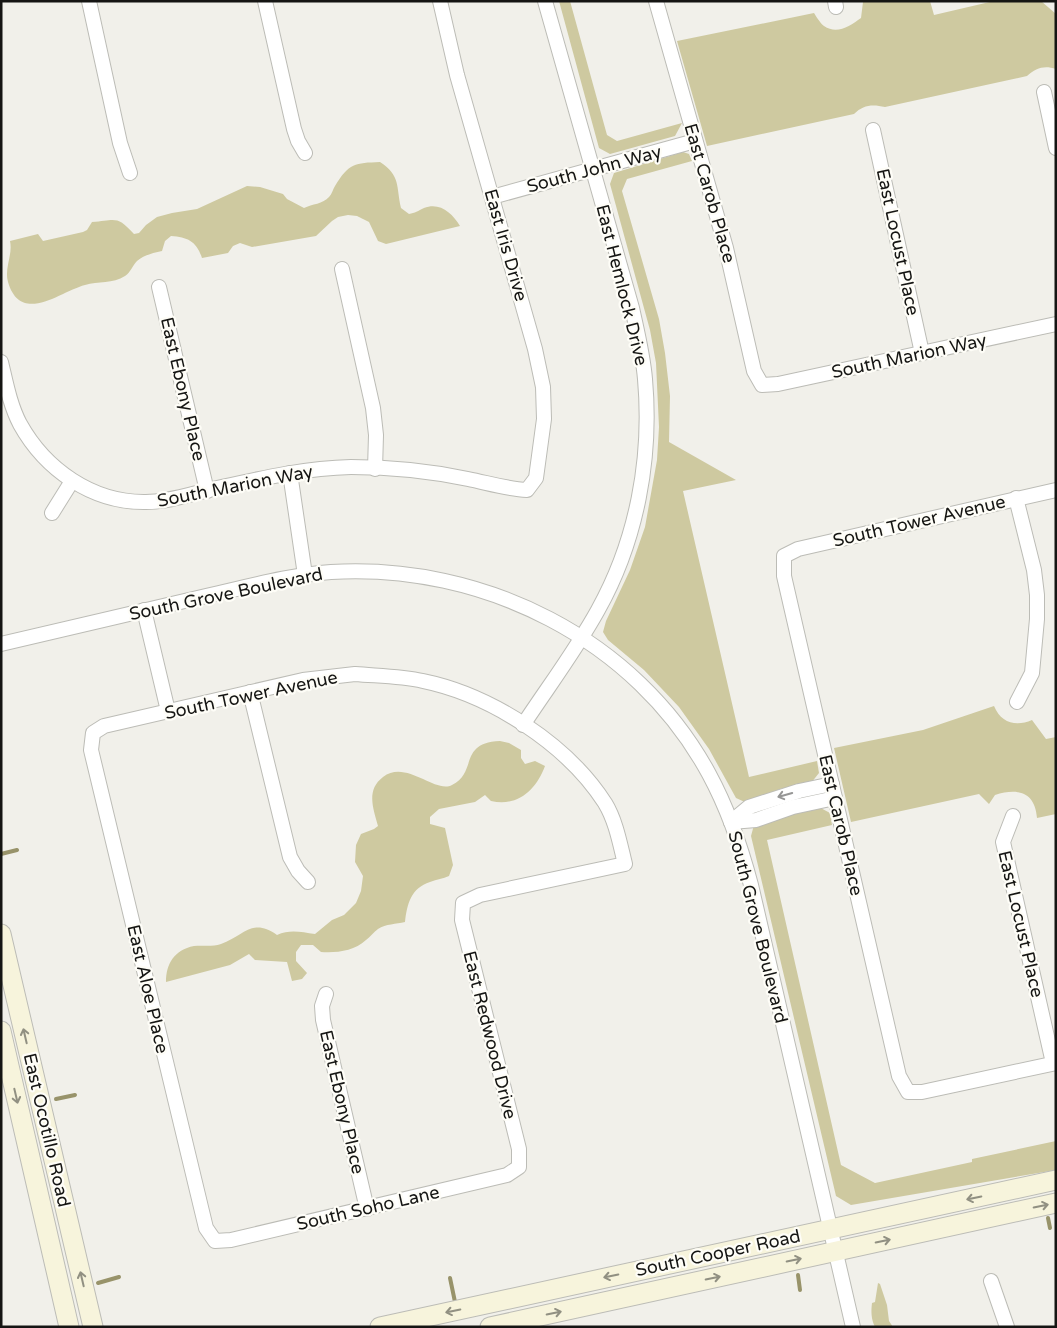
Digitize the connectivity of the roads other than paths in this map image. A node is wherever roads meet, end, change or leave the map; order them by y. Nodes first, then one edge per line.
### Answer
1 (89, 1) edge
2 (265, 1) edge
3 (440, 1) edge
4 (545, 1) edge
5 (656, 1) edge
6 (1044, 92) dead end
7 (873, 130) dead end
8 (695, 140) junction
9 (1056, 148) edge
10 (305, 153) dead end
11 (591, 169) junction
12 (130, 173) dead end
13 (492, 197) junction
14 (342, 269) dead end
15 (159, 287) dead end
16 (1056, 324) edge
17 (922, 353) junction
18 (1, 362) edge
19 (762, 385) joint
20 (375, 469) junction
21 (290, 473) junction
22 (72, 481) junction
23 (527, 490) joint
24 (1056, 490) edge
25 (207, 491) junction
26 (1016, 498) junction
27 (52, 513) dead end
28 (784, 556) joint
29 (305, 575) junction
30 (144, 610) junction
31 (581, 638) junction
32 (1, 644) edge
33 (250, 692) junction
34 (1017, 702) dead end
35 (168, 712) junction
36 (523, 725) junction
37 (93, 733) joint
38 (832, 784) junction
39 (835, 798) junction
40 (1013, 816) dead end
41 (731, 822) junction
42 (308, 882) dead end
43 (463, 903) joint
44 (1, 934) edge
45 (326, 994) dead end
46 (1, 1031) edge
47 (1054, 1063) edge
48 (520, 1167) joint
49 (1056, 1180) edge
50 (1056, 1203) edge
51 (367, 1209) junction
52 (832, 1239) junction
53 (215, 1241) joint
54 (991, 1281) dead end
55 (69, 1327) edge
56 (93, 1327) edge
57 (380, 1327) edge
58 (490, 1327) edge
59 (852, 1327) edge
60 (1007, 1327) edge

1 - 12 street
2 - 10 street
3 - 13 street, East Iris Drive
4 - 11 street, East Hemlock Drive
5 - 8 street, East Carob Place
6 - 9 street
7 - 17 street, East Locust Place
8 - 11 street, South John Way
8 - 19 street, East Carob Place
11 - 13 street, South John Way
11 - 31 street, East Hemlock Drive
13 - 23 street, East Iris Drive
14 - 20 street
15 - 25 street, East Ebony Place
16 - 17 street, South Marion Way
17 - 19 street, South Marion Way
18 - 22 street
20 - 21 street, South Marion Way
20 - 23 street, South Marion Way
21 - 25 street, South Marion Way
21 - 29 street
22 - 25 street, South Marion Way
22 - 27 street
24 - 26 street, South Tower Avenue
26 - 28 street, South Tower Avenue
26 - 34 street
28 - 38 street, East Carob Place
29 - 30 street, South Grove Boulevard
29 - 31 street, South Grove Boulevard
30 - 32 street, South Grove Boulevard
30 - 35 street
31 - 36 street, East Hemlock Drive
31 - 41 street, South Grove Boulevard
33 - 35 street, South Tower Avenue
33 - 36 street, South Tower Avenue
33 - 42 street
35 - 37 street, South Tower Avenue
36 - 43 street, South Tower Avenue
37 - 53 street, East Aloe Place
38 - 39 street, East Carob Place
38 -> 41 street
39 - 41 street
39 - 47 street, East Carob Place
40 - 47 street, East Locust Place
41 - 52 street, South Grove Boulevard
43 - 48 street, East Redwood Drive
56 -> 44 main road, East Ocotillo Road
45 - 51 street, East Ebony Place
46 -> 55 main road, East Ocotillo Road
48 - 51 street, South Soho Lane
49 -> 52 main road, South Cooper Road
52 -> 50 main road, South Cooper Road
51 - 53 street, South Soho Lane
52 -> 57 main road, South Cooper Road
58 -> 52 main road, South Cooper Road
52 - 59 street, South Grove Boulevard
54 - 60 street

